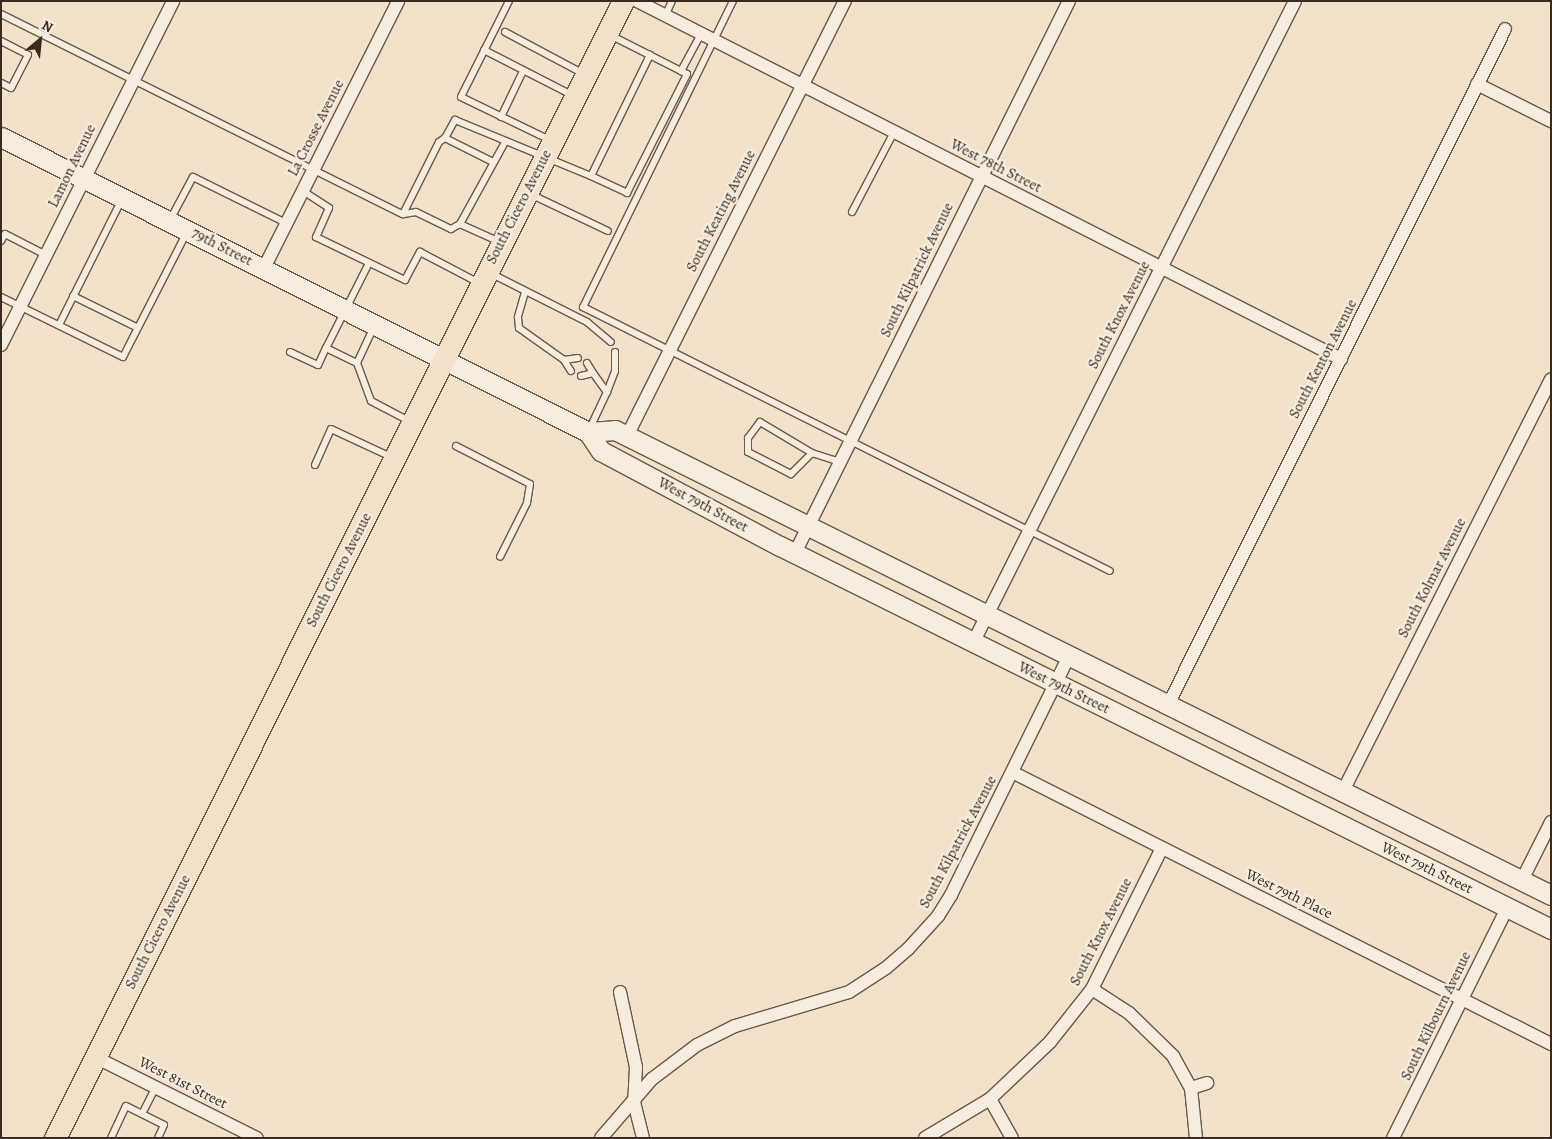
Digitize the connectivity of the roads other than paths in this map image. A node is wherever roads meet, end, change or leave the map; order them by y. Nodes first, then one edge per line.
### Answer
1 (173, 1) edge
2 (398, 1) edge
3 (509, 1) edge
4 (623, 1) edge
5 (637, 1) edge
6 (672, 1) edge
7 (733, 1) edge
8 (845, 1) edge
9 (1069, 1) edge
10 (1295, 1) edge
11 (1, 14) edge
12 (665, 16) junction
13 (1505, 29) dead end
14 (505, 32) dead end
15 (606, 34) junction
16 (700, 34) junction
17 (714, 40) junction
18 (1, 41) edge
19 (484, 50) junction
20 (650, 55) junction
21 (523, 71) junction
22 (681, 71) junction
23 (586, 74) junction
24 (134, 80) junction
25 (1, 82) edge
26 (1477, 84) junction
27 (803, 86) junction
28 (575, 97) junction
29 (501, 117) junction
30 (1551, 121) edge
31 (894, 132) junction
32 (1, 137) edge
33 (445, 138) junction
34 (504, 142) junction
35 (549, 148) junction
36 (493, 162) junction
37 (313, 170) junction
38 (591, 176) junction
39 (982, 177) junction
40 (85, 179) junction
41 (303, 191) junction
42 (527, 192) junction
43 (123, 198) junction
44 (852, 212) dead end
45 (402, 214) junction
46 (169, 221) junction
47 (286, 223) junction
48 (460, 224) junction
49 (188, 230) junction
50 (608, 231) dead end
51 (1, 241) edge
52 (501, 243) junction
53 (46, 255) junction
54 (369, 263) junction
55 (264, 268) junction
56 (1161, 268) junction
57 (484, 278) junction
58 (525, 292) junction
59 (73, 296) junction
60 (1, 297) edge
61 (21, 306) junction
62 (344, 309) junction
63 (376, 324) junction
64 (59, 325) junction
65 (138, 328) junction
66 (611, 342) dead end
67 (1, 346) edge
68 (326, 348) junction
69 (669, 350) junction
70 (290, 352) dead end
71 (615, 352) dead end
72 (443, 358) junction
73 (578, 358) dead end
74 (1341, 359) junction
75 (564, 360) junction
76 (357, 363) junction
77 (587, 363) dead end
78 (571, 371) dead end
79 (593, 373) junction
80 (581, 376) dead end
81 (1551, 380) edge
82 (607, 392) junction
83 (412, 423) junction
84 (588, 432) junction
85 (627, 436) junction
86 (851, 441) junction
87 (456, 446) dead end
88 (812, 453) junction
89 (394, 459) junction
90 (840, 462) junction
91 (315, 465) dead end
92 (808, 526) junction
93 (1030, 530) junction
94 (795, 553) junction
95 (500, 557) dead end
96 (1110, 571) dead end
97 (988, 613) junction
98 (973, 643) junction
99 (1070, 654) junction
100 (1056, 684) junction
101 (1169, 703) junction
102 (1014, 773) junction
103 (1343, 791) junction
104 (1551, 822) edge
105 (1161, 850) junction
106 (1522, 880) junction
107 (1551, 895) edge
108 (1506, 908) junction
109 (1551, 930) edge
110 (1092, 990) junction
111 (620, 992) dead end
112 (1463, 998) junction
113 (1551, 1044) edge
114 (95, 1056) junction
115 (1207, 1083) dead end
116 (156, 1086) junction
117 (1191, 1088) junction
118 (990, 1099) junction
119 (634, 1102) junction
120 (142, 1114) junction
121 (55, 1138) edge
122 (111, 1138) edge
123 (158, 1138) edge
124 (256, 1138) edge
125 (601, 1138) edge
126 (643, 1138) edge
127 (925, 1138) edge
128 (1012, 1138) edge
129 (1196, 1138) edge
130 (1393, 1138) edge

1 - 24 street, Lamon Avenue
2 - 37 street, La Crosse Avenue
3 - 19 lane
4 - 15 main road, South Cicero Avenue
5 - 12 street, West 78th Street
6 - 12 lane
7 - 17 lane
8 - 27 street, South Keating Avenue
9 - 39 street, South Kilpatrick Avenue
10 - 56 street, South Knox Avenue
11 - 24 lane
12 - 16 street, West 78th Street
13 - 26 street, South Kenton Avenue
14 - 23 lane
15 - 20 lane
15 - 23 main road, South Cicero Avenue
16 - 17 street, West 78th Street
16 - 22 lane
17 - 27 street, West 78th Street
17 - 69 lane
18 - 25 lane
19 - 21 lane
19 - 29 lane
20 - 22 lane
20 - 38 lane
21 - 28 lane
21 - 29 lane
22 - 38 lane
23 - 28 main road, South Cicero Avenue
24 - 37 lane
24 - 40 street, Lamon Avenue
26 - 30 street
26 - 74 street, South Kenton Avenue
27 - 31 street, West 78th Street
27 - 69 street, South Keating Avenue
28 - 35 main road, South Cicero Avenue
29 - 35 lane
31 - 39 street, West 78th Street
31 - 44 lane
32 - 40 main road, 79th Street
33 - 34 lane
33 - 36 lane
33 - 45 lane
34 - 35 lane
34 - 36 lane
35 - 38 lane
35 - 42 main road, South Cicero Avenue
36 - 48 lane
37 - 41 street, La Crosse Avenue
37 - 45 lane
39 - 56 street, West 78th Street
39 - 86 street, South Kilpatrick Avenue
40 - 43 main road, 79th Street
40 - 53 street, Lamon Avenue
41 - 47 street, La Crosse Avenue
41 - 54 lane
42 - 50 lane
42 - 52 main road, South Cicero Avenue
43 - 46 main road, 79th Street
43 - 59 lane
45 - 48 lane
46 - 47 lane
46 - 49 main road, 79th Street
47 - 55 street, La Crosse Avenue
48 - 52 lane
49 - 55 main road, 79th Street
49 - 65 lane
51 - 53 lane
52 - 57 main road, South Cicero Avenue
53 - 61 street, Lamon Avenue
54 - 57 lane
54 - 62 lane
55 - 62 main road, 79th Street
56 - 74 street, West 78th Street
56 - 93 street, South Knox Avenue
57 - 58 lane
57 - 72 main road, South Cicero Avenue
58 - 66 lane
58 - 75 lane
59 - 64 lane
59 - 65 lane
60 - 61 lane
61 - 64 lane
61 - 67 street, Lamon Avenue
62 - 63 main road, 79th Street
62 - 68 lane
63 - 72 main road, 79th Street
63 - 76 lane
64 - 65 lane
68 - 70 lane
68 - 76 lane
69 - 85 street, South Keating Avenue
69 - 86 lane
71 - 82 lane
72 - 83 main road, South Cicero Avenue
72 - 84 main road, West 79th Street
73 - 75 lane
74 - 101 street, South Kenton Avenue
75 - 78 lane
76 - 83 lane
77 - 79 lane
79 - 80 lane
79 - 82 lane
81 - 103 street, South Kolmar Avenue
82 - 84 lane
83 - 89 main road, South Cicero Avenue
84 - 85 main road, West 79th Street
84 - 94 main road, West 79th Street
85 - 92 main road, West 79th Street
86 - 90 street, South Kilpatrick Avenue
86 - 93 lane
87 - 95 lane
88 - 88 lane
88 - 90 lane
89 - 91 lane
89 - 114 main road, South Cicero Avenue
90 - 92 street, South Kilpatrick Avenue
92 - 94 street, South Kilpatrick Avenue
92 - 97 main road, West 79th Street
93 - 96 lane
93 - 97 street, South Knox Avenue
94 - 98 main road, West 79th Street
97 - 98 street, South Knox Avenue
97 - 99 main road, West 79th Street
98 - 100 main road, West 79th Street
99 - 100 street, South Kilpatrick Avenue
99 - 101 main road, West 79th Street
100 - 102 street, South Kilpatrick Avenue
100 - 108 main road, West 79th Street
101 - 103 main road, West 79th Street
102 - 105 street, West 79th Place
102 - 119 street, South Kilpatrick Avenue
103 - 106 main road, West 79th Street
104 - 106 street
105 - 110 street, South Knox Avenue
105 - 112 street, West 79th Place
106 - 107 main road, West 79th Street
108 - 109 main road, West 79th Street
108 - 112 street, South Kilbourn Avenue
110 - 117 street
110 - 118 street, South Knox Avenue
111 - 119 street
112 - 113 street, West 79th Place
112 - 130 street, South Kilbourn Avenue
114 - 116 street, West 81st Street
114 - 121 main road, South Cicero Avenue
115 - 117 street
116 - 120 lane
116 - 124 street, West 81st Street
117 - 129 street
118 - 127 street, South Knox Avenue
118 - 128 street
119 - 125 street, South Kilpatrick Avenue
119 - 126 street
120 - 122 lane
120 - 123 lane

